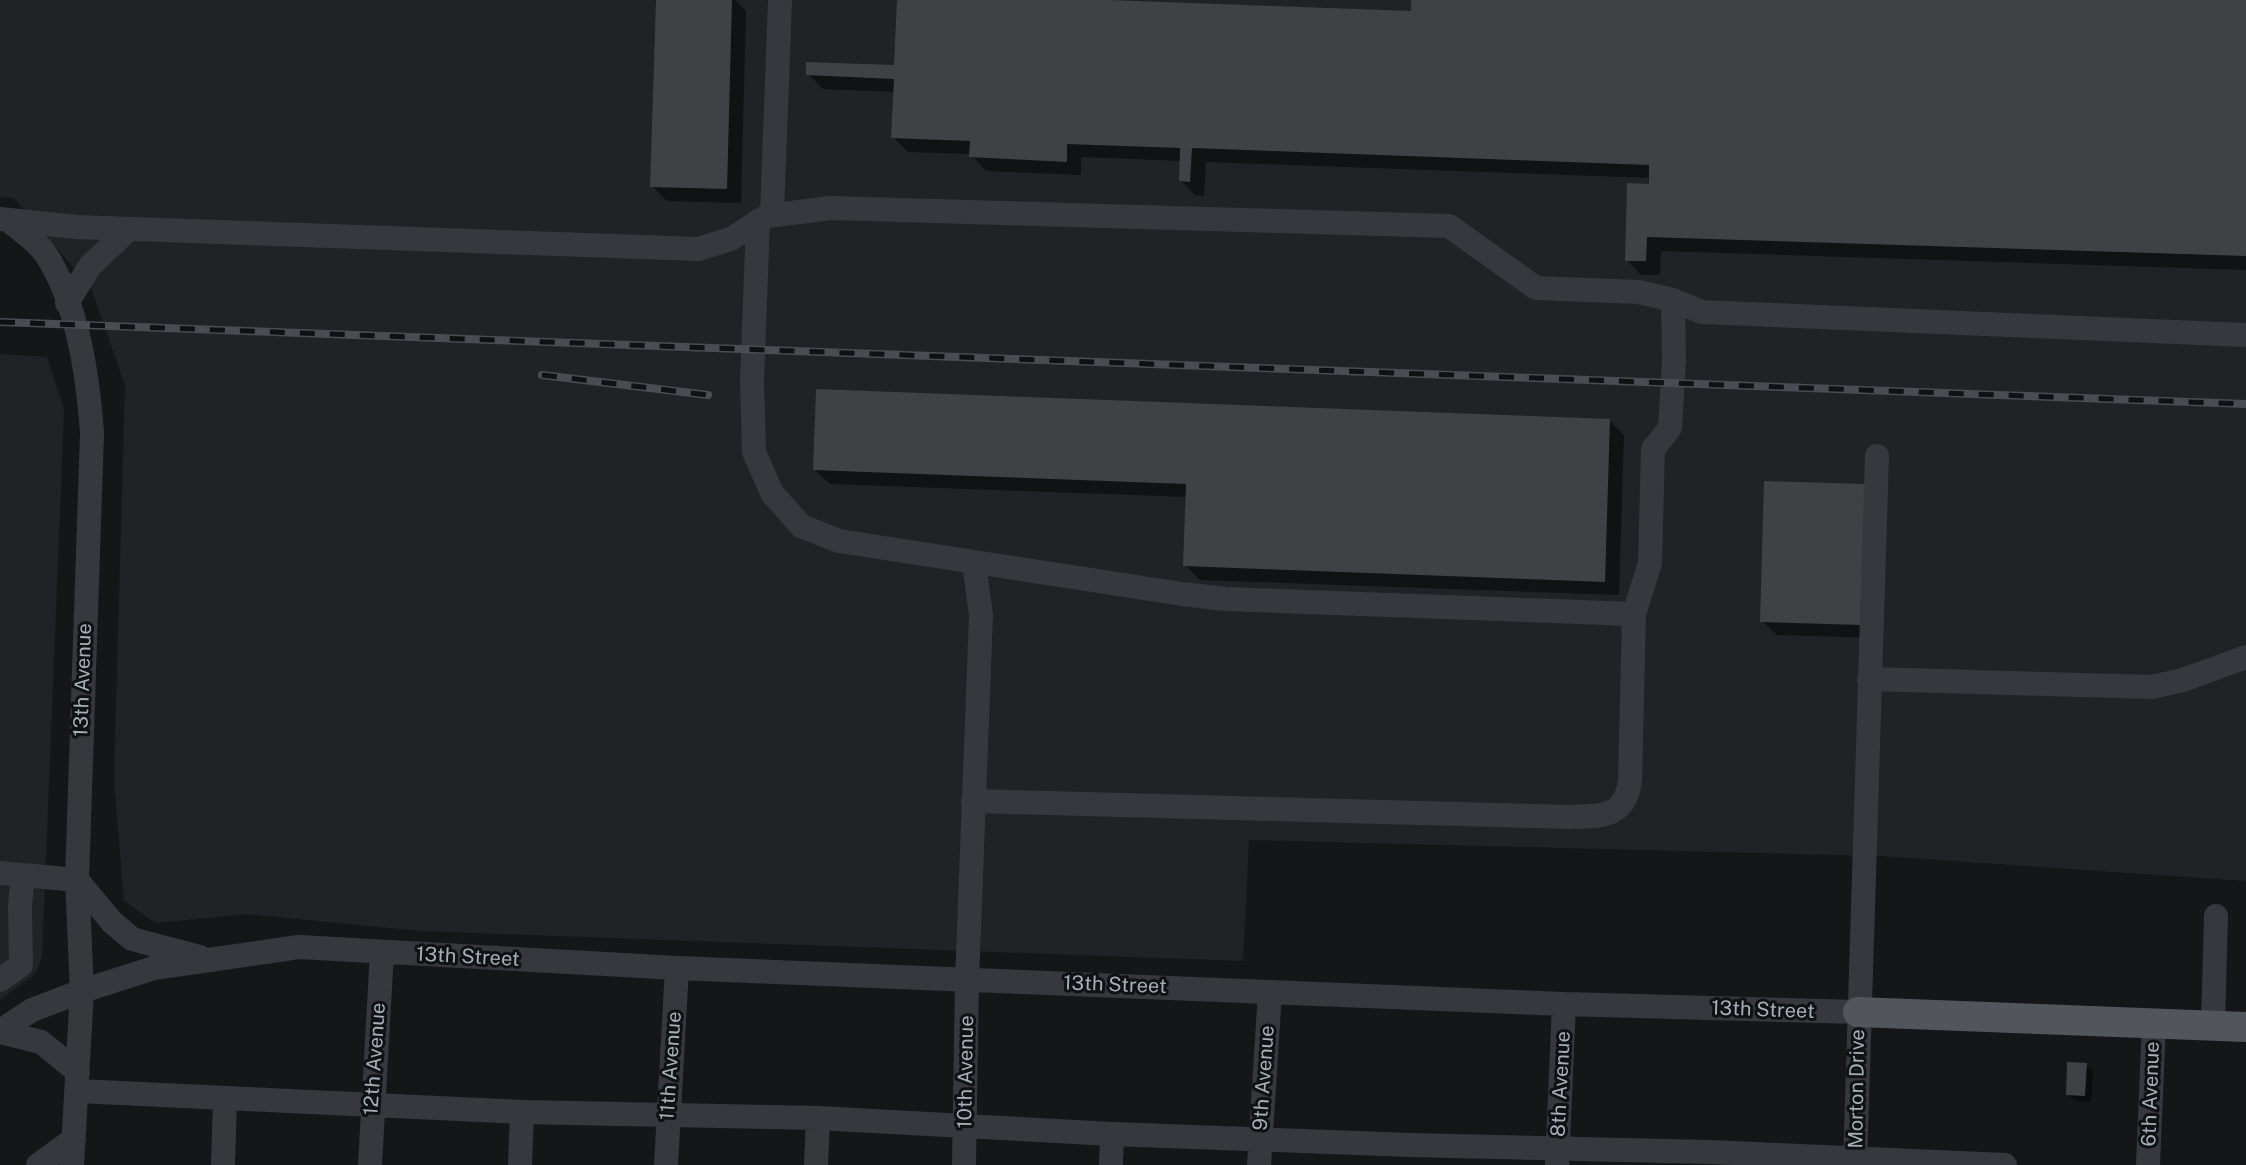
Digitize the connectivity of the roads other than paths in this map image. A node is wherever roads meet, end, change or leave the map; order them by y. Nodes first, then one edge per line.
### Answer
1 (780, 0) edge
2 (765, 218) junction
3 (4, 219) edge
4 (129, 229) junction
5 (1673, 300) junction
6 (67, 303) junction
7 (2246, 335) edge
8 (1877, 456) dead end
9 (974, 563) junction
10 (1634, 614) junction
11 (2246, 657) edge
12 (1869, 679) junction
13 (973, 801) junction
14 (12, 874) edge
15 (77, 880) junction
16 (20, 906) junction
17 (2216, 916) dead end
18 (0, 922) edge
19 (382, 952) junction
20 (210, 959) junction
21 (677, 968) junction
22 (2, 974) edge
23 (967, 979) junction
24 (82, 991) junction
25 (1270, 992) junction
26 (1564, 1004) junction
27 (1858, 1012) junction
28 (2154, 1023) junction
29 (2213, 1025) junction
30 (2246, 1027) edge
31 (0, 1032) edge
32 (78, 1082) junction
33 (225, 1099) junction
34 (372, 1106) junction
35 (522, 1112) junction
36 (667, 1114) junction
37 (818, 1118) junction
38 (966, 1126) junction
39 (1112, 1134) junction
40 (74, 1139) junction
41 (1260, 1139) junction
42 (1410, 1155) edge
43 (1558, 1157) edge
44 (1708, 1158) edge
45 (1855, 1161) edge
46 (38, 1165) edge
47 (72, 1165) edge
48 (223, 1165) edge
49 (370, 1165) edge
50 (520, 1165) edge
51 (666, 1165) edge
52 (816, 1165) edge
53 (964, 1165) edge
54 (1111, 1165) edge
55 (1259, 1165) edge
56 (2005, 1165) edge
57 (2148, 1165) edge

1 - 2 street
2 - 4 street
2 - 5 street
2 - 9 street
3 - 4 street
3 - 6 street, 13th Avenue
4 - 6 street
5 - 7 street
5 - 10 street
6 - 15 street, 13th Avenue
8 - 12 street, Morton Drive
9 - 10 street
9 - 13 street, 10th Avenue
10 - 13 street
11 - 12 street
12 - 27 street, Morton Drive
13 - 23 street, 10th Avenue
14 - 15 street
14 - 16 street
15 - 20 street
15 - 24 street, 13th Avenue
16 - 18 street
16 - 22 street
17 - 29 street
19 - 20 street, 13th Street
19 - 21 street, 13th Street
19 - 34 street, 12th Avenue
20 - 24 street, 13th Street
21 - 23 street, 13th Street
21 - 36 street, 11th Avenue
23 - 25 street, 13th Street
23 - 38 street, 10th Avenue
24 - 31 street, 13th Street
24 - 32 street, 13th Avenue
25 - 26 street, 13th Street
25 - 41 street, 9th Avenue
26 - 27 street, 13th Street
26 - 43 street, 8th Avenue
27 - 28 main road, 13th Street
27 - 45 street, Morton Drive
28 - 29 main road, 13th Street
28 - 57 street, 6th Avenue
29 - 30 main road, 13th Street
31 - 32 street
32 - 33 street
32 - 40 street, 13th Avenue
33 - 34 street
33 - 48 street
34 - 35 street
34 - 49 street, 12th Avenue
35 - 36 street
35 - 50 street
36 - 37 street
36 - 51 street, 11th Avenue
37 - 38 street
37 - 52 street
38 - 39 street
38 - 53 street, 10th Avenue
39 - 41 street
39 - 54 street
40 - 46 street
40 - 47 street, 13th Avenue
41 - 42 street
41 - 55 street, 9th Avenue
42 - 43 street
43 - 44 street
44 - 45 street
45 - 56 street

